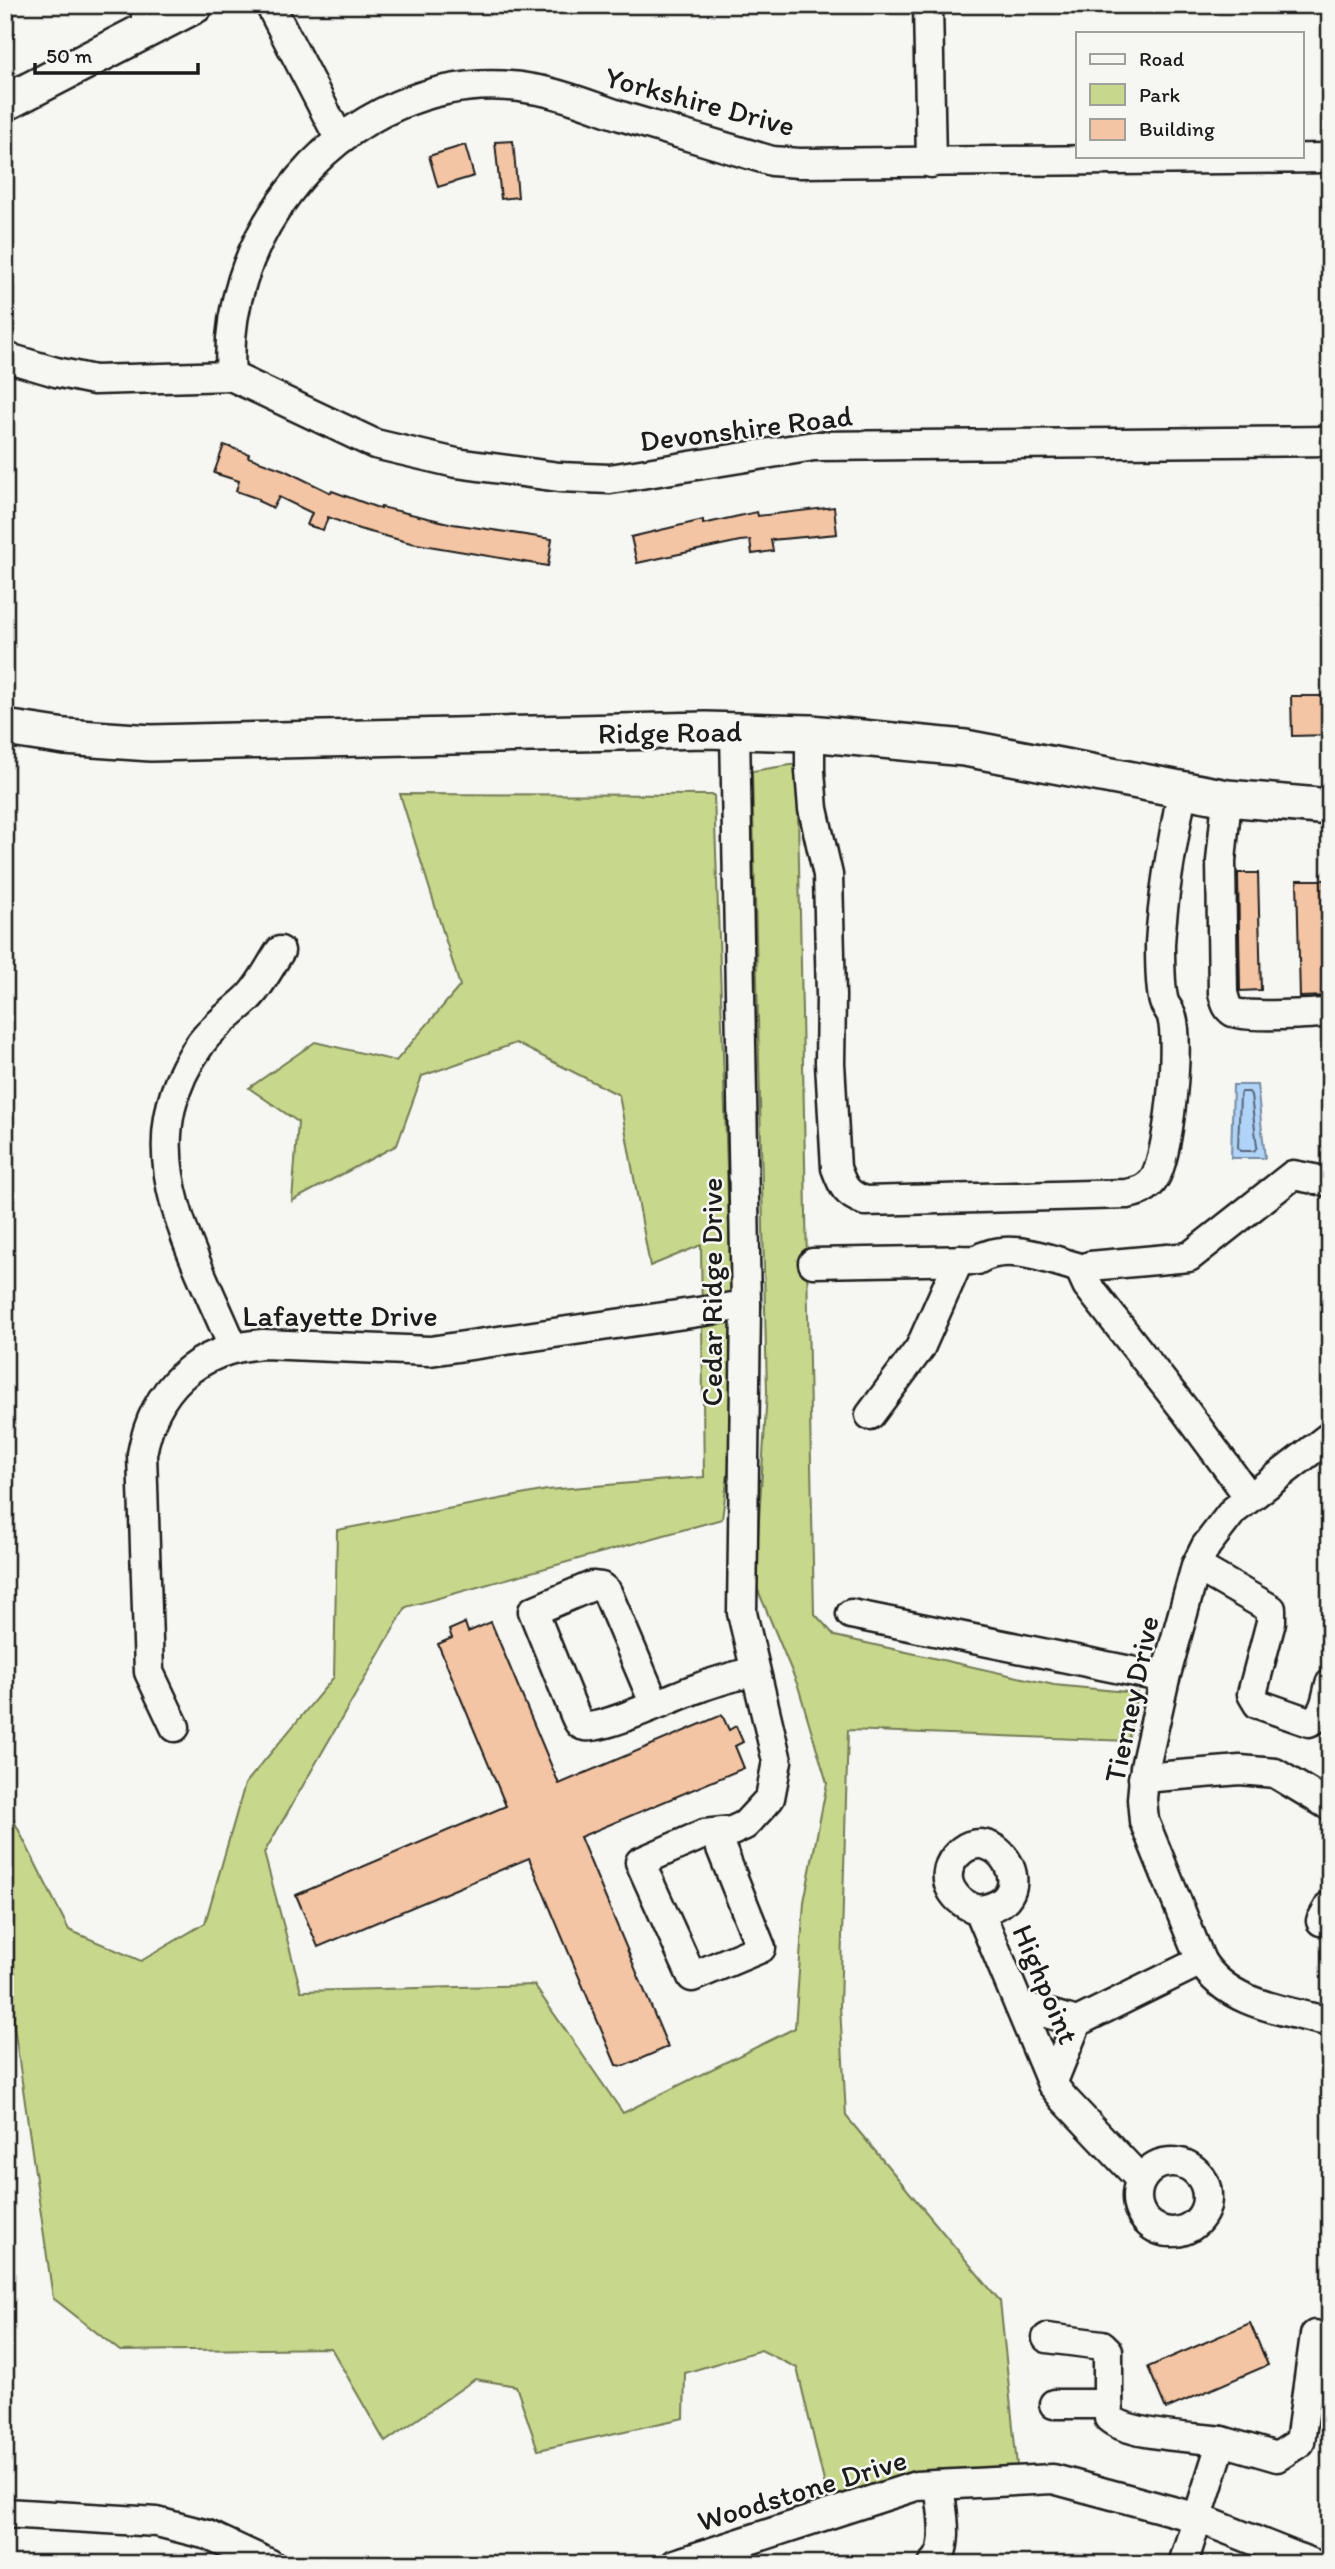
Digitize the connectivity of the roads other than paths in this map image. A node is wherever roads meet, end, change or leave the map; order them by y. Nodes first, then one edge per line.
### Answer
1 (195, 5) edge
2 (270, 5) edge
3 (928, 5) edge
4 (146, 18) edge
5 (5, 103) edge
6 (339, 138) junction
7 (1330, 158) edge
8 (931, 163) junction
9 (5, 356) edge
10 (231, 376) junction
11 (1330, 441) edge
12 (5, 728) edge
13 (735, 731) junction
14 (810, 733) junction
15 (1182, 790) junction
16 (1227, 798) junction
17 (1330, 807) edge
18 (280, 951) dead end
19 (1330, 1012) edge
20 (1330, 1182) edge
21 (959, 1260) junction
22 (813, 1264) dead end
23 (1084, 1269) junction
24 (746, 1305) junction
25 (233, 1347) junction
26 (870, 1415) dead end
27 (1330, 1436) edge
28 (1249, 1497) junction
29 (1196, 1566) junction
30 (851, 1614) dead end
31 (755, 1671) junction
32 (1165, 1678) junction
33 (1330, 1684) edge
34 (655, 1705) junction
35 (175, 1727) dead end
36 (1143, 1778) junction
37 (1330, 1806) edge
38 (724, 1832) junction
39 (979, 1910) dead end
40 (1201, 1961) junction
41 (1018, 2005) junction
42 (1077, 2022) junction
43 (1330, 2022) edge
44 (1052, 2084) junction
45 (1141, 2180) dead end
46 (1315, 2335) dead end
47 (1047, 2339) dead end
48 (1108, 2398) junction
49 (1054, 2404) dead end
50 (1222, 2441) junction
51 (939, 2485) junction
52 (5, 2513) edge
53 (1198, 2518) junction
54 (270, 2564) edge
55 (675, 2564) edge
56 (933, 2564) edge
57 (1183, 2564) edge
58 (1314, 2564) edge

1 - 4 main road
2 - 6 street
3 - 8 street
4 - 5 main road
6 - 8 street, Yorkshire Drive
6 - 10 street, Yorkshire Drive
7 - 8 street, Yorkshire Drive
9 - 10 street
10 - 11 street, Devonshire Road
12 - 13 main road, Ridge Road
13 - 14 main road, Ridge Road
13 - 24 street, Cedar Ridge Drive
14 - 15 main road, Ridge Road
14 - 15 street
15 - 16 main road, Ridge Road
16 - 17 main road, Ridge Road
16 - 19 street
18 - 25 street
20 - 23 street
21 - 22 street
21 - 23 street
21 - 26 street
23 - 28 street
24 - 25 street, Lafayette Drive
24 - 31 street, Cedar Ridge Drive
25 - 35 street, Lafayette Drive
27 - 28 street, Tierney Drive
28 - 29 street, Tierney Drive
29 - 32 street, Tierney Drive
29 - 33 street
30 - 32 street
31 - 34 street
31 - 38 street, Cedar Ridge Drive
32 - 36 street, Tierney Drive
34 - 34 street
36 - 37 street
36 - 40 street, Tierney Drive
38 - 38 street, Cedar Ridge Drive
39 - 41 street, Highpoint
40 - 42 street
40 - 43 street, Tierney Drive
41 - 42 street
41 - 44 street, Highpoint
42 - 44 street, Highpoint
44 - 45 street, Highpoint
46 - 50 street
47 - 48 street
48 - 49 street
48 - 50 street
50 - 53 street
51 - 53 street, Woodstone Drive
51 - 55 street, Woodstone Drive
51 - 56 street
52 - 54 street
53 - 57 street
53 - 58 street, Woodstone Drive

